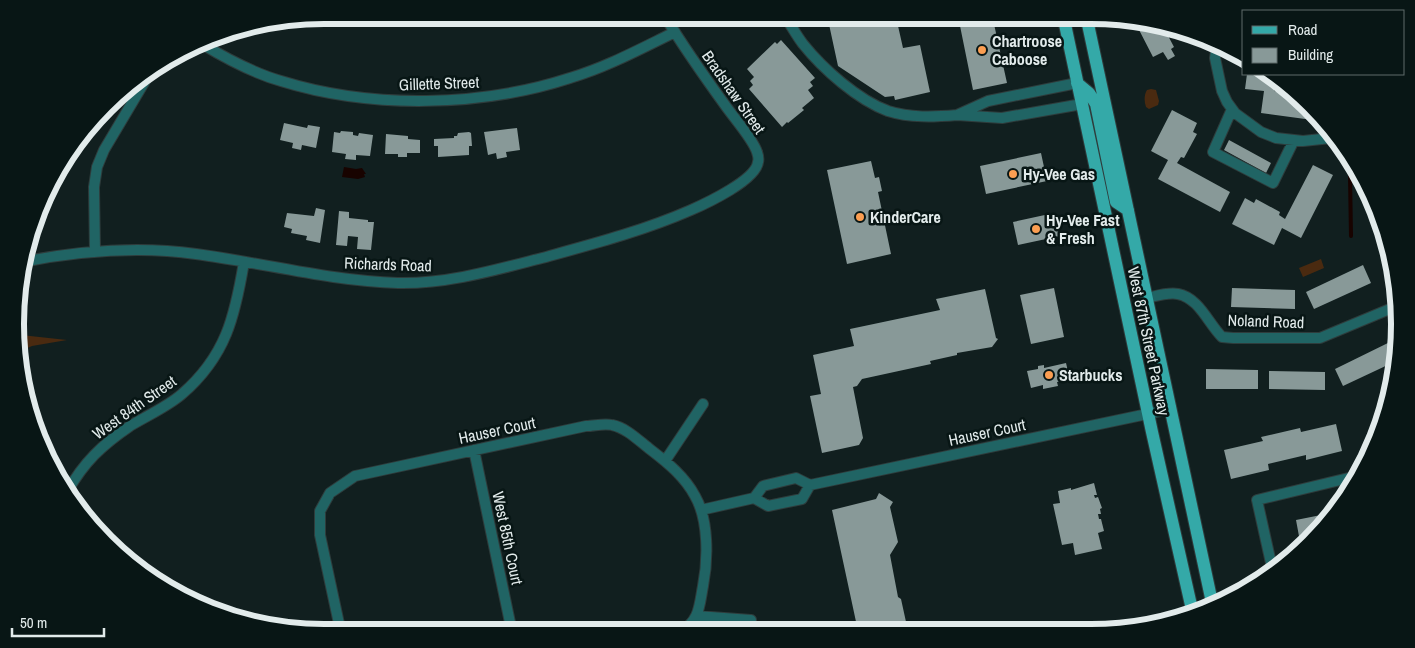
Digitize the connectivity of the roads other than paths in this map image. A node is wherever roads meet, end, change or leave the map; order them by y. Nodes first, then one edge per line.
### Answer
1 (669, 24) edge
2 (790, 24) edge
3 (1065, 24) edge
4 (1088, 24) edge
5 (674, 32) junction
6 (208, 47) edge
7 (1216, 51) edge
8 (1077, 82) junction
9 (143, 85) edge
10 (1082, 104) junction
11 (1232, 110) junction
12 (957, 115) junction
13 (1327, 139) edge
14 (1294, 140) junction
15 (758, 163) joint
16 (1128, 210) junction
17 (95, 252) junction
18 (31, 260) edge
19 (244, 262) junction
20 (1147, 298) junction
21 (1391, 308) edge
22 (703, 404) dead end
23 (1171, 410) junction
24 (1148, 414) junction
25 (474, 450) junction
26 (665, 461) junction
27 (1349, 478) edge
28 (71, 485) edge
29 (810, 485) junction
30 (754, 498) junction
31 (701, 510) junction
32 (1271, 564) edge
33 (1212, 598) edge
34 (1191, 607) edge
35 (697, 616) junction
36 (751, 620) dead end
37 (340, 624) edge
38 (510, 624) edge
39 (691, 624) edge

1 - 5 street, Bradshaw Street
2 - 12 street
3 - 8 main road, West 87th Street Parkway
4 - 16 main road, West 87th Street Parkway
5 - 6 street, Gillette Street
5 - 15 street, Bradshaw Street
7 - 11 street
8 - 10 main road, West 87th Street Parkway
8 - 12 street
8 - 16 main road
9 - 17 street
10 - 12 street
10 - 24 main road, West 87th Street Parkway
11 - 14 street
11 - 14 street
13 - 14 street
15 - 19 street, Richards Road
16 - 20 main road, West 87th Street Parkway
17 - 18 street, Richards Road
17 - 19 street, Richards Road
19 - 28 street, West 84th Street
20 - 21 street, Noland Road
20 - 23 main road, West 87th Street Parkway
22 - 26 street
23 - 24 street, Hauser Court
23 - 33 main road, West 87th Street Parkway
24 - 29 street, Hauser Court
24 - 34 main road, West 87th Street Parkway
25 - 26 street, Hauser Court
25 - 37 street, Hauser Court
25 - 38 street, West 85th Court
26 - 31 street, Hauser Court
27 - 32 street
29 - 30 street, Hauser Court
29 - 30 street, Hauser Court
30 - 31 street, Hauser Court
31 - 35 street
35 - 36 street
35 - 39 street

